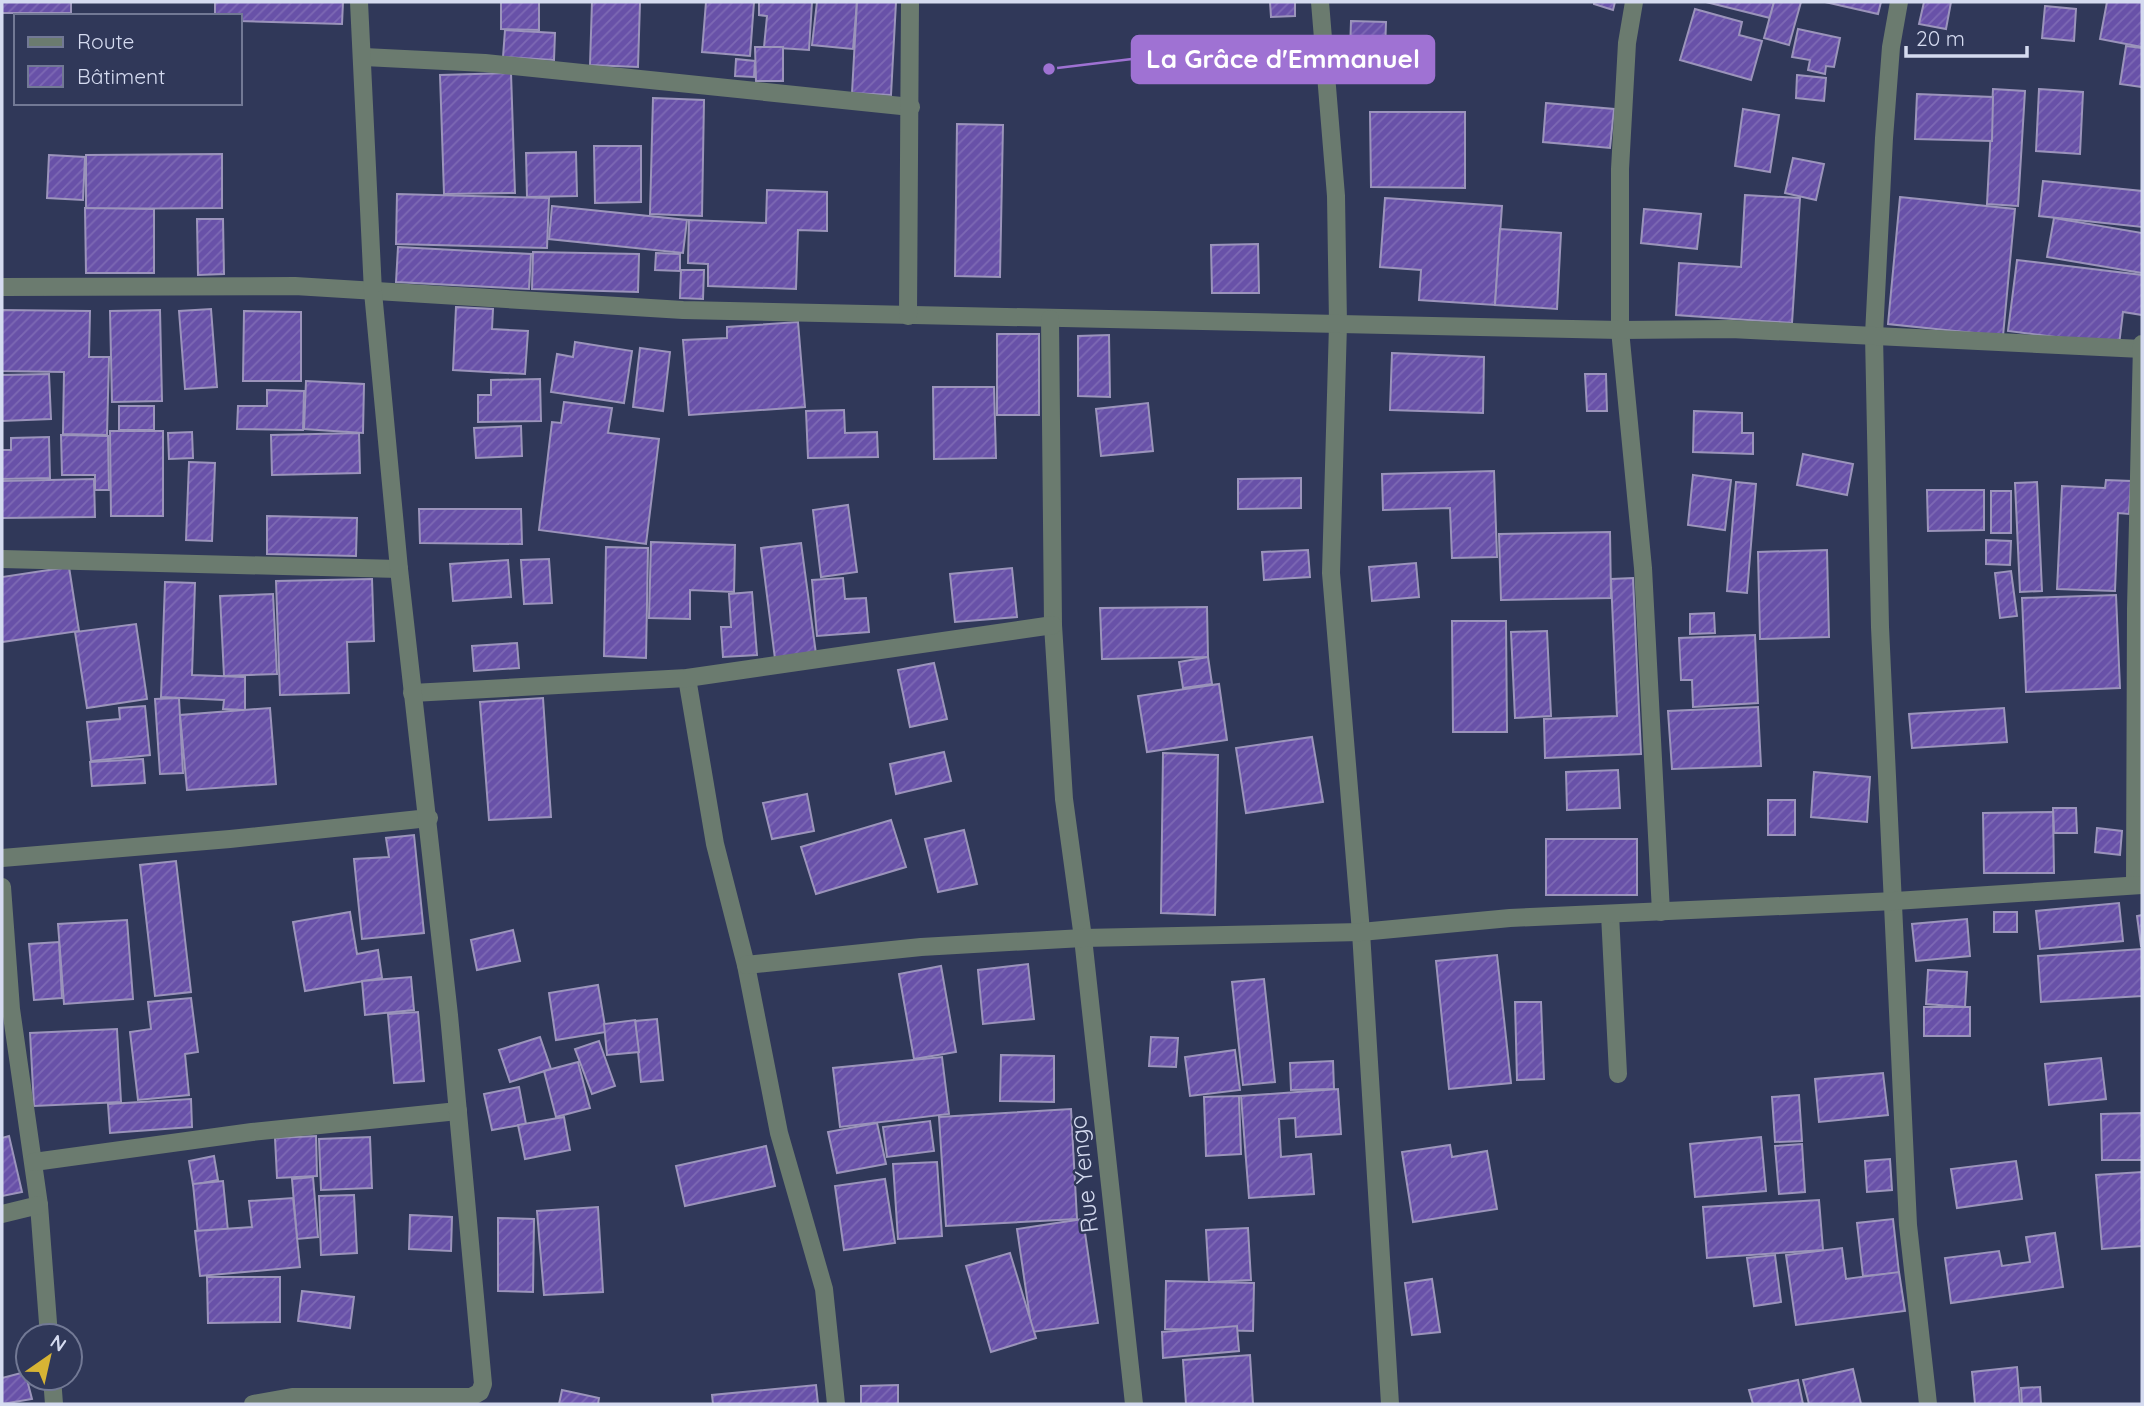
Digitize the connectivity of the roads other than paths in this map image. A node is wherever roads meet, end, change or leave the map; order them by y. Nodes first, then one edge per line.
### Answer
1 (359, 2) edge
2 (910, 2) edge
3 (1320, 2) edge
4 (1634, 2) edge
5 (1899, 2) edge
6 (364, 57) junction
7 (911, 107) junction
8 (2, 287) edge
9 (373, 292) junction
10 (908, 316) junction
11 (1050, 319) junction
12 (1338, 324) junction
13 (1620, 330) junction
14 (1874, 335) junction
15 (2142, 347) edge
16 (2, 559) edge
17 (399, 569) junction
18 (1053, 625) junction
19 (687, 678) junction
20 (412, 693) junction
21 (429, 818) junction
22 (2, 858) edge
23 (2139, 885) edge
24 (2, 887) edge
25 (1895, 901) junction
26 (1661, 912) junction
27 (1611, 914) junction
28 (1361, 932) junction
29 (1083, 938) junction
30 (746, 965) junction
31 (1618, 1074) dead end
32 (458, 1111) junction
33 (34, 1162) junction
34 (39, 1205) junction
35 (2, 1214) edge
36 (48, 1322) edge
37 (253, 1404) edge
38 (836, 1404) edge
39 (1133, 1404) edge
40 (1390, 1404) edge
41 (1928, 1404) edge

1 - 6 street
2 - 7 street
3 - 12 street
4 - 13 street
5 - 14 street
6 - 7 street
6 - 9 street
7 - 10 street
8 - 9 street
9 - 10 street
9 - 17 street
10 - 11 street
11 - 12 street
11 - 18 street, Rue Yengo
12 - 13 street
12 - 28 street
13 - 14 street
13 - 26 street
14 - 15 street
14 - 25 street
15 - 23 street
16 - 17 street
17 - 20 street
18 - 19 street
18 - 29 street, Rue Yengo
19 - 20 street
19 - 30 street
20 - 21 street
21 - 22 street
21 - 32 street
23 - 25 street
24 - 33 street
25 - 26 street
25 - 41 street
26 - 27 street
27 - 28 street
27 - 31 street
28 - 29 street
28 - 40 street
29 - 30 street
29 - 39 street, Rue Yengo
30 - 38 street
32 - 33 street
32 - 37 street
33 - 34 street
34 - 35 street
34 - 36 street

